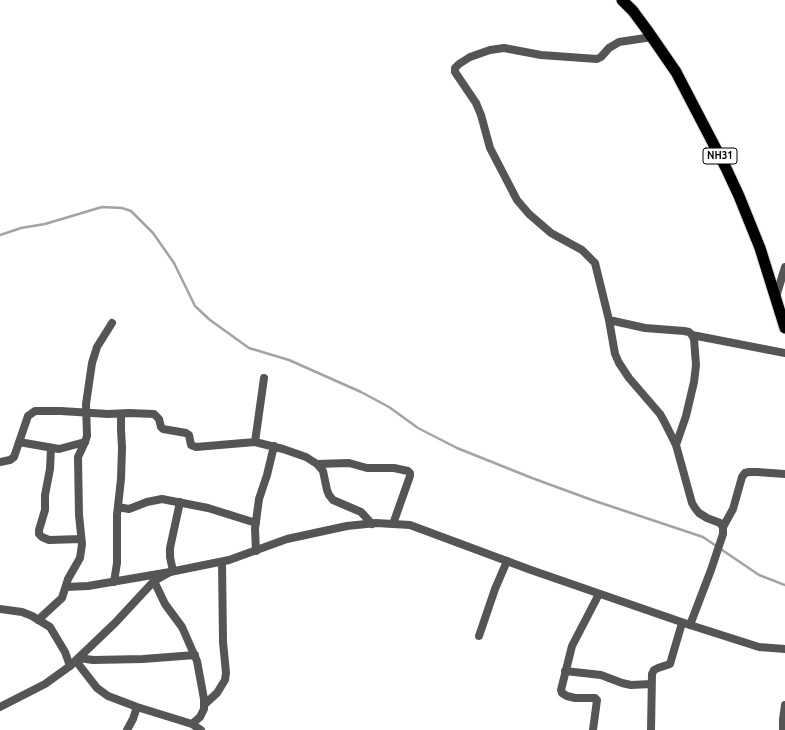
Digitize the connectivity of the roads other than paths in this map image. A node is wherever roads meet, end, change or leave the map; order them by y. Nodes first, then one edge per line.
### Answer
1 (622, 0) edge
2 (652, 37) junction
3 (785, 267) edge
4 (776, 297) junction
5 (609, 320) junction
6 (112, 323) dead end
7 (785, 328) edge
8 (692, 335) junction
9 (785, 353) edge
10 (264, 378) dead end
11 (87, 412) junction
12 (121, 414) junction
13 (19, 442) junction
14 (86, 442) junction
15 (255, 442) junction
16 (676, 445) junction
17 (274, 446) junction
18 (51, 448) junction
19 (0, 462) edge
20 (317, 464) junction
21 (785, 474) edge
22 (180, 502) junction
23 (118, 507) junction
24 (256, 523) junction
25 (372, 524) junction
26 (393, 524) junction
27 (723, 531) junction
28 (81, 539) junction
29 (256, 551) junction
30 (507, 561) junction
31 (222, 562) junction
32 (171, 571) junction
33 (154, 581) junction
34 (114, 582) junction
35 (66, 587) junction
36 (599, 594) junction
37 (0, 609) edge
38 (38, 620) junction
39 (686, 624) junction
40 (479, 636) dead end
41 (785, 649) edge
42 (195, 655) junction
43 (75, 662) junction
44 (565, 671) junction
45 (651, 684) junction
46 (205, 704) junction
47 (785, 705) edge
48 (0, 707) edge
49 (137, 707) junction
50 (192, 724) junction
51 (127, 730) edge
52 (201, 730) edge
53 (593, 730) edge
54 (652, 730) edge
55 (783, 730) edge

1 - 2 highway, NH31
2 - 4 highway, NH31
2 - 5 street
3 - 4 street
4 - 7 highway, NH31
5 - 8 street
5 - 16 street
6 - 11 street
8 - 9 street
8 - 16 street
10 - 15 street
11 - 12 street
11 - 13 street
11 - 14 street
12 - 15 street
12 - 23 street
13 - 18 street
13 - 19 street
14 - 18 street
14 - 28 street
15 - 17 street
16 - 27 street
17 - 20 street
17 - 24 street
18 - 28 street
20 - 25 street
20 - 26 street
21 - 27 street
22 - 23 street
22 - 24 street
22 - 32 street
23 - 34 street
24 - 29 street
25 - 26 street
25 - 29 street
26 - 30 street
27 - 39 street
28 - 35 street
29 - 31 street
30 - 36 street
30 - 40 street
31 - 32 street
31 - 46 street
32 - 33 street
32 - 34 street
33 - 42 street
33 - 43 street
34 - 35 street
35 - 38 street
36 - 39 street
36 - 44 street
37 - 38 street
38 - 43 street
39 - 41 street
39 - 45 street
42 - 43 street
42 - 46 street
43 - 48 street
43 - 49 street
44 - 45 street
44 - 53 street
45 - 54 street
46 - 50 street
47 - 55 street
49 - 50 street
49 - 51 street
50 - 52 street

